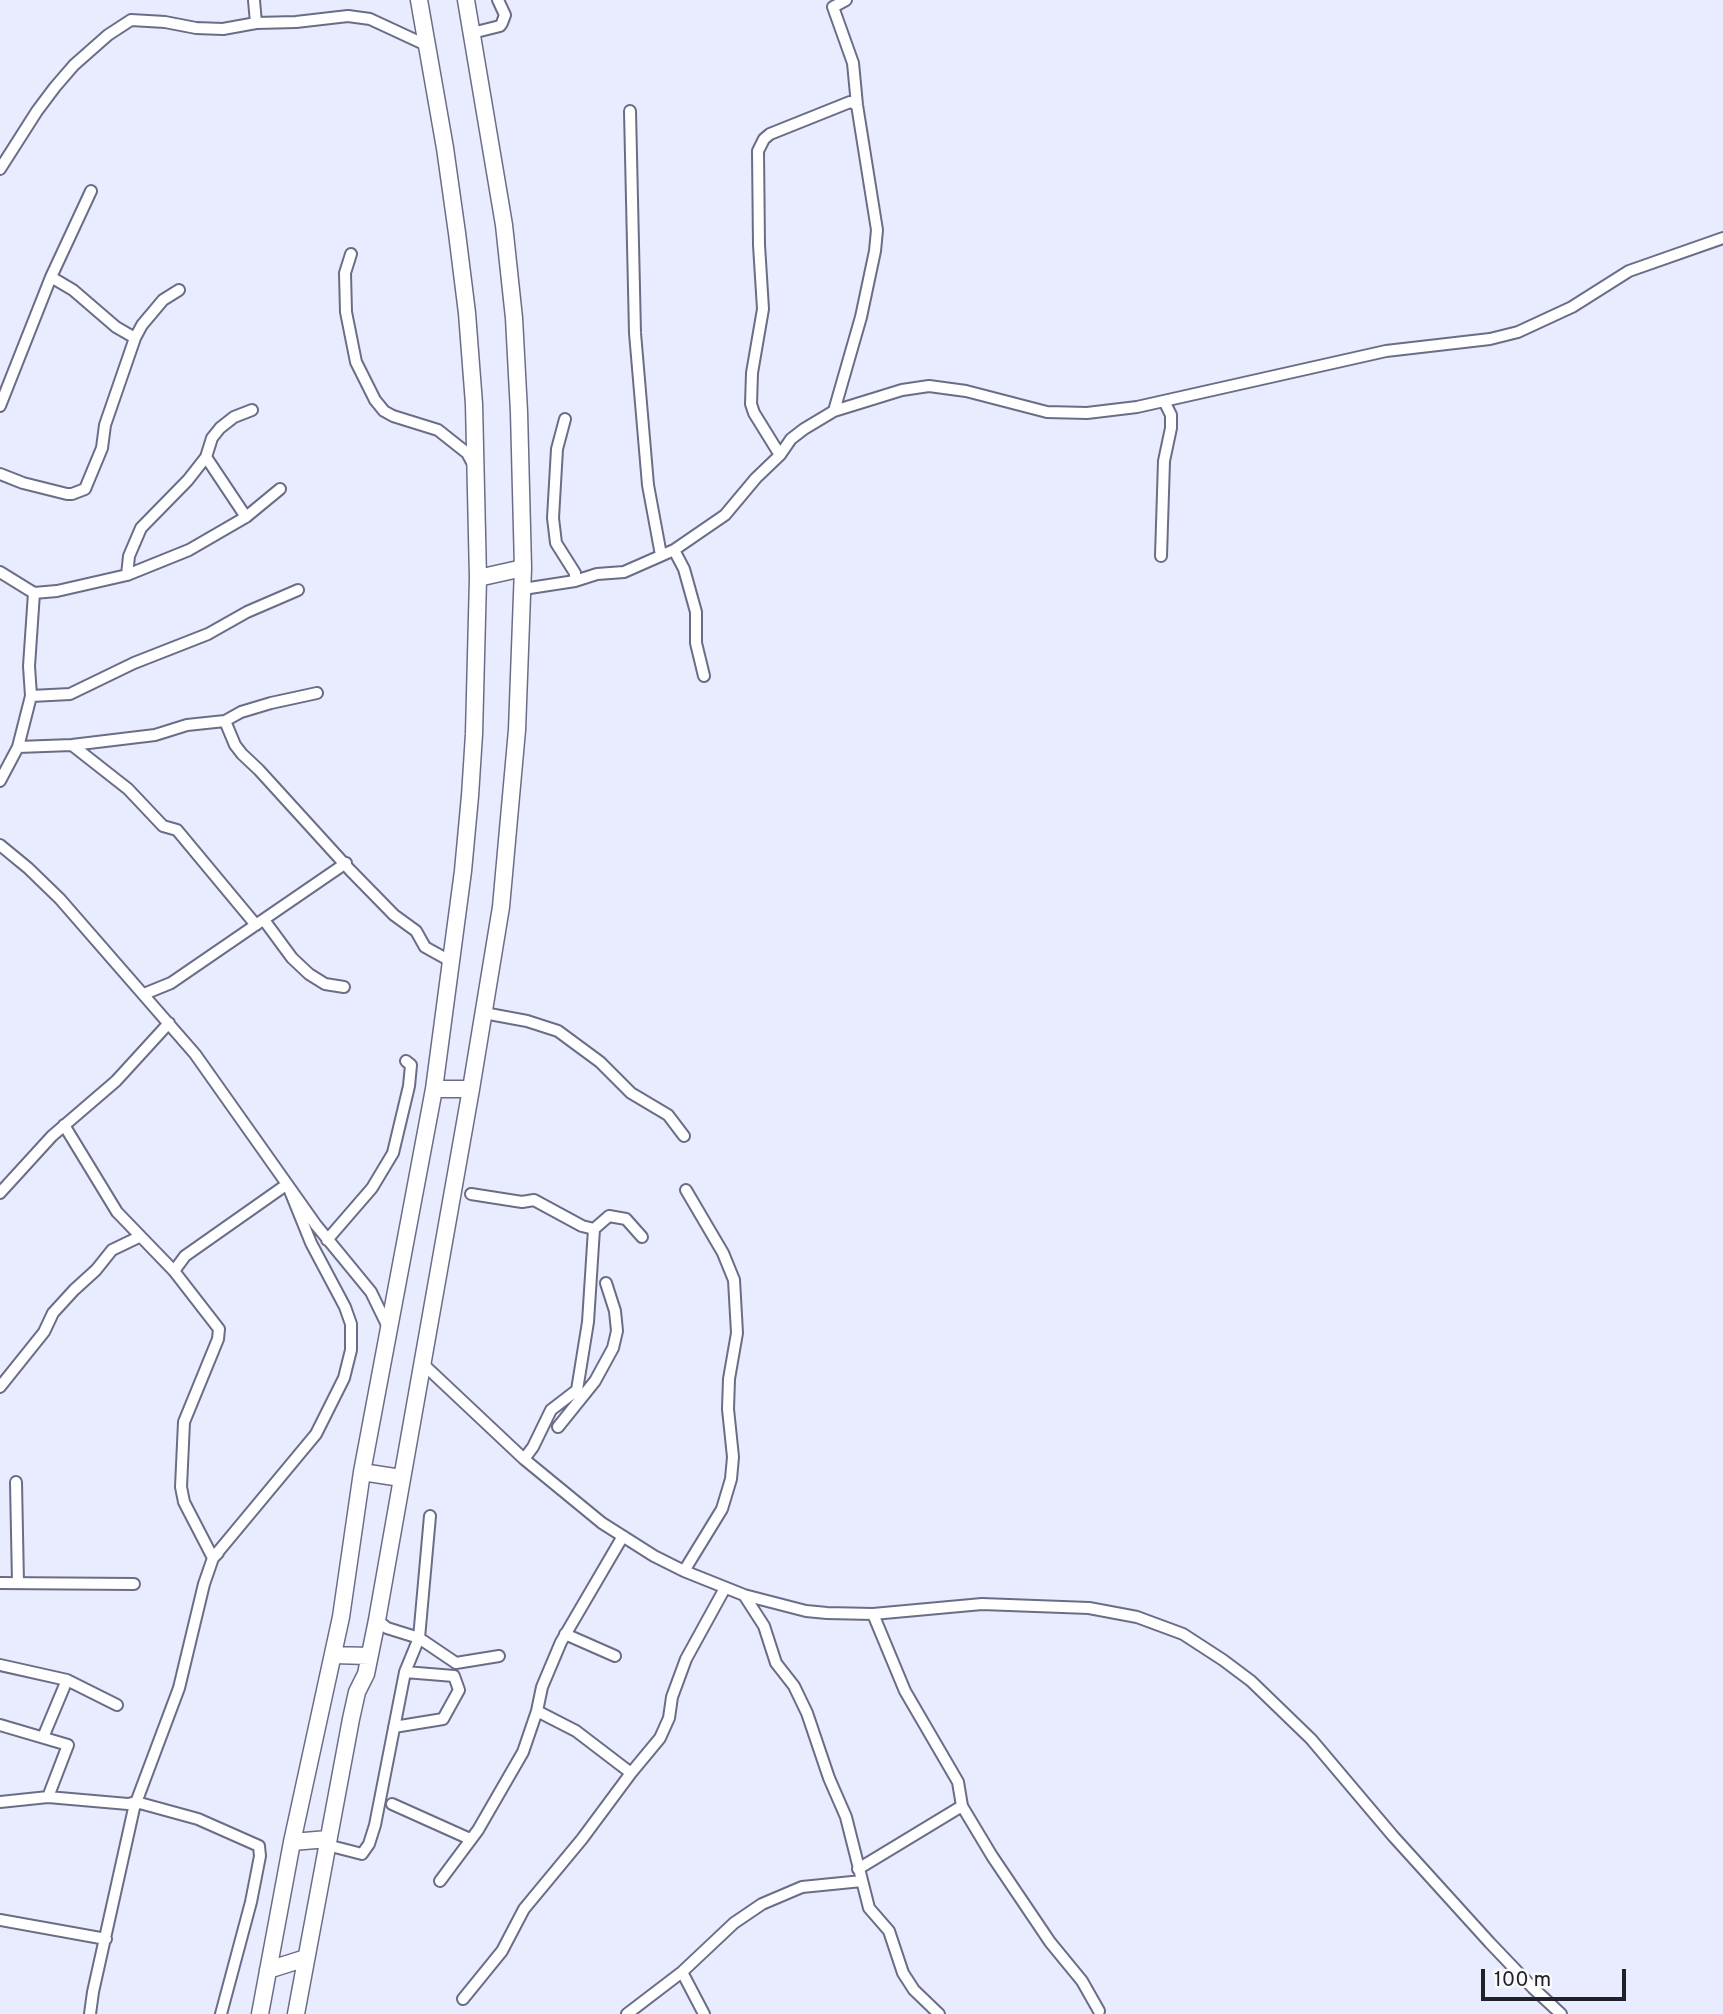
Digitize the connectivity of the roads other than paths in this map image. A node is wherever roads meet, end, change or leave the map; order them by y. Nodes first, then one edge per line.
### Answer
1 (254, 0) edge
2 (419, 0) edge
3 (466, 0) edge
4 (498, 0) edge
5 (846, 0) edge
6 (257, 23) junction
7 (472, 33) junction
8 (426, 45) junction
9 (858, 105) junction
10 (631, 111) dead end
11 (0, 145) edge
12 (9, 154) junction
13 (0, 169) edge
14 (91, 191) dead end
15 (1723, 237) edge
16 (351, 254) dead end
17 (51, 277) junction
18 (179, 290) dead end
19 (135, 338) junction
20 (1164, 401) junction
21 (0, 406) edge
22 (252, 410) dead end
23 (834, 411) junction
24 (565, 419) dead end
25 (475, 442) junction
26 (455, 443) junction
27 (780, 456) junction
28 (206, 457) junction
29 (476, 469) junction
30 (0, 474) edge
31 (280, 489) dead end
32 (246, 517) junction
33 (674, 550) junction
34 (661, 555) junction
35 (1161, 556) dead end
36 (523, 568) junction
37 (0, 572) edge
38 (127, 575) junction
39 (478, 578) junction
40 (575, 581) junction
41 (523, 589) junction
42 (298, 590) dead end
43 (34, 593) junction
44 (704, 676) dead end
45 (317, 693) dead end
46 (31, 696) junction
47 (225, 720) junction
48 (72, 745) junction
49 (18, 747) junction
50 (0, 781) edge
51 (0, 845) edge
52 (346, 863) junction
53 (260, 922) junction
54 (452, 962) junction
55 (344, 987) dead end
56 (144, 994) junction
57 (484, 1013) junction
58 (169, 1023) junction
59 (406, 1061) dead end
60 (434, 1089) junction
61 (471, 1089) junction
62 (64, 1125) junction
63 (684, 1136) dead end
64 (288, 1188) junction
65 (686, 1190) dead end
66 (0, 1193) edge
67 (471, 1194) dead end
68 (594, 1229) junction
69 (139, 1237) junction
70 (642, 1237) dead end
71 (327, 1240) junction
72 (185, 1256) junction
73 (164, 1261) junction
74 (174, 1271) junction
75 (606, 1283) dead end
76 (370, 1292) junction
77 (394, 1298) junction
78 (388, 1328) junction
79 (345, 1347) dead end
80 (422, 1363) junction
81 (346, 1370) junction
82 (0, 1387) edge
83 (558, 1427) dead end
84 (524, 1459) junction
85 (362, 1472) junction
86 (401, 1478) junction
87 (16, 1482) dead end
88 (430, 1516) dead end
89 (623, 1536) junction
90 (214, 1558) junction
91 (684, 1571) junction
92 (0, 1583) edge
93 (18, 1583) junction
94 (134, 1584) dead end
95 (725, 1588) junction
96 (744, 1595) junction
97 (873, 1614) junction
98 (377, 1620) junction
99 (565, 1634) junction
100 (419, 1638) junction
101 (333, 1655) junction
102 (369, 1656) junction
103 (499, 1656) dead end
104 (615, 1657) dead end
105 (0, 1665) edge
106 (405, 1672) junction
107 (67, 1680) junction
108 (117, 1705) dead end
109 (537, 1711) junction
110 (0, 1725) edge
111 (394, 1727) junction
112 (44, 1735) dead end
113 (631, 1773) junction
114 (48, 1797) junction
115 (0, 1801) edge
116 (136, 1802) junction
117 (393, 1804) dead end
118 (962, 1806) junction
119 (470, 1839) junction
120 (292, 1842) junction
121 (327, 1842) junction
122 (858, 1869) junction
123 (440, 1881) dead end
124 (862, 1881) junction
125 (0, 1920) edge
126 (106, 1938) junction
127 (306, 1958) junction
128 (268, 1970) junction
129 (682, 1972) junction
130 (463, 1999) dead end
131 (1099, 2011) dead end
132 (90, 2014) edge
133 (221, 2014) edge
134 (260, 2014) edge
135 (296, 2014) edge
136 (627, 2014) edge
137 (704, 2014) edge
138 (939, 2014) edge
139 (1561, 2014) edge

1 - 6 street
2 - 8 highway
3 - 7 highway
4 - 7 street
5 - 9 street
6 - 8 street
6 - 12 street
7 - 36 highway
8 - 25 highway
9 - 23 street
9 - 27 street
10 - 34 street
11 - 12 street
12 - 13 street
14 - 17 street
15 - 20 street
16 - 26 street
17 - 19 street
17 - 21 street
18 - 19 street
19 - 30 street
20 - 23 street
20 - 35 street
22 - 28 street
23 - 27 street
24 - 40 street
25 - 26 street
25 - 29 highway
26 - 29 street
27 - 33 street
28 - 32 street
28 - 38 street
29 - 39 highway
31 - 32 street
32 - 38 street
33 - 34 street
33 - 44 street
34 - 40 street
36 - 39 highway
36 - 41 highway
37 - 43 street
38 - 43 street
39 - 54 highway
40 - 41 street
41 - 57 highway
42 - 46 street
43 - 46 street
45 - 47 street
46 - 49 street
47 - 48 street
47 - 52 street
48 - 49 street
48 - 53 street
49 - 50 street
51 - 56 street
52 - 53 street
52 - 54 street
53 - 55 street
53 - 56 street
54 - 60 highway
56 - 58 street
57 - 61 highway
57 - 63 street
58 - 62 street
58 - 64 street
59 - 71 street
60 - 61 highway
60 - 77 highway
61 - 80 highway
62 - 66 street
62 - 69 street
64 - 71 street
64 - 72 street
64 - 81 street
65 - 91 street
67 - 68 street
68 - 70 street
68 - 84 street
69 - 73 street
69 - 82 street
71 - 76 street
72 - 73 street
72 - 74 street
73 - 74 street
74 - 90 street
75 - 83 street
76 - 77 street
76 - 78 street
77 - 78 highway
78 - 85 highway
79 - 81 street
80 - 84 street
80 - 86 highway
81 - 90 street
84 - 89 street
85 - 86 highway
85 - 101 highway
86 - 98 highway
87 - 93 street
88 - 100 street
89 - 91 street
89 - 99 street
90 - 116 street
91 - 95 street
92 - 93 street
93 - 94 street
95 - 96 street
95 - 113 street
96 - 97 street
96 - 122 street
97 - 118 street
97 - 139 street
98 - 100 street
98 - 102 highway
99 - 104 street
99 - 109 street
100 - 103 street
100 - 106 street
101 - 102 highway
101 - 120 highway
102 - 121 highway
105 - 107 street
106 - 111 street
106 - 111 street
107 - 108 street
107 - 112 street
109 - 113 street
109 - 119 street
110 - 114 street
111 - 121 street
113 - 130 street
114 - 115 street
114 - 116 street
116 - 126 street
116 - 133 street
117 - 119 street
118 - 122 street
118 - 131 street
119 - 123 street
120 - 121 highway
120 - 128 highway
121 - 127 highway
122 - 124 street
124 - 129 street
124 - 138 street
125 - 126 street
126 - 132 street
127 - 128 highway
127 - 135 highway
128 - 134 highway
129 - 136 street
129 - 137 street

